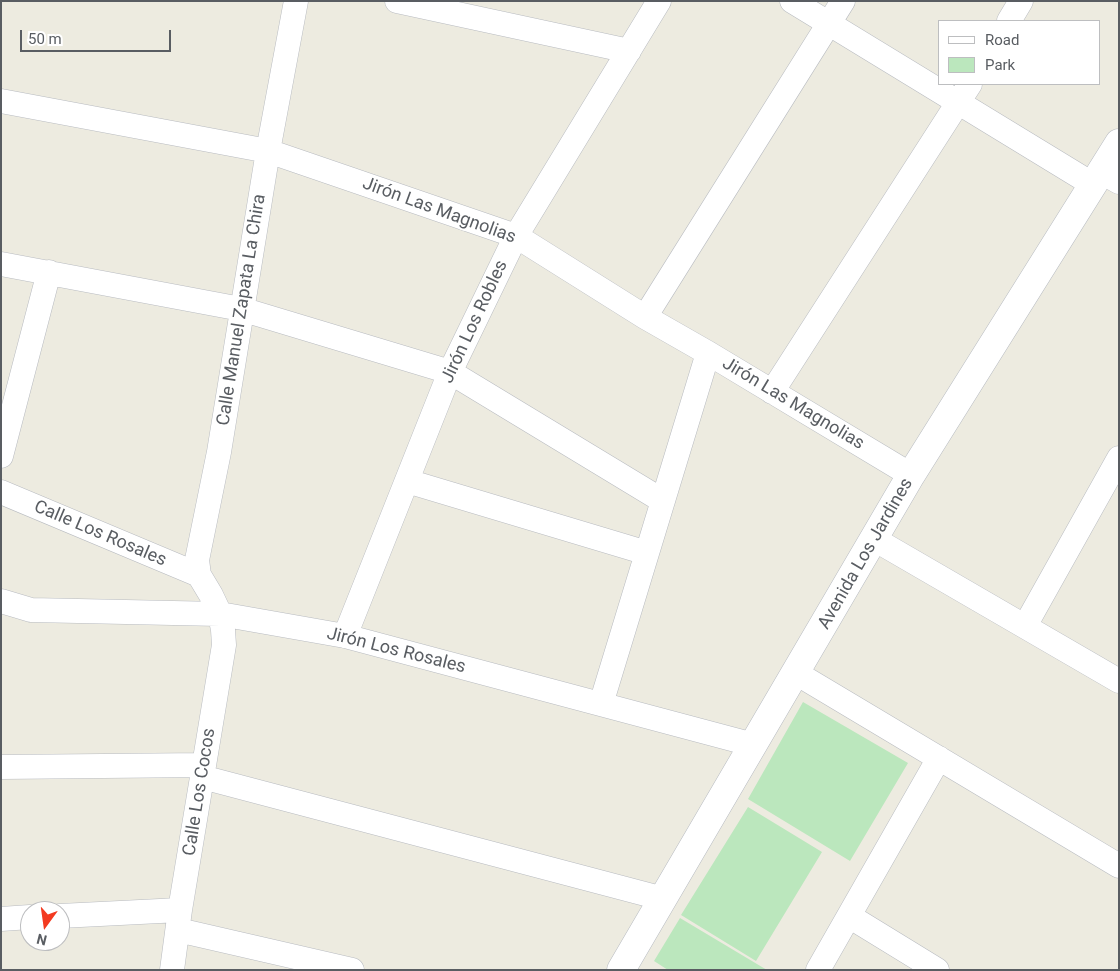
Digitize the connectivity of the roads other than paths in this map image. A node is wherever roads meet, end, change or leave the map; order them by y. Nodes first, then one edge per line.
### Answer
1 (296, 1) edge
2 (397, 1) edge
3 (659, 1) edge
4 (792, 1) edge
5 (843, 1) edge
6 (1021, 1) edge
7 (1010, 20) edge
8 (830, 24) junction
9 (629, 51) junction
10 (938, 80) edge
11 (948, 85) edge
12 (964, 93) edge
13 (1, 101) edge
14 (1119, 143) edge
15 (268, 151) junction
16 (1104, 179) edge
17 (516, 236) junction
18 (1, 264) edge
19 (49, 272) junction
20 (241, 309) junction
21 (645, 317) junction
22 (708, 353) junction
23 (450, 372) junction
24 (772, 392) junction
25 (1, 456) edge
26 (1119, 458) edge
27 (911, 475) junction
28 (407, 481) junction
29 (1, 492) edge
30 (663, 501) junction
31 (874, 539) junction
32 (647, 553) junction
33 (199, 575) junction
34 (1, 601) edge
35 (220, 614) junction
36 (1025, 626) junction
37 (345, 636) junction
38 (796, 673) junction
39 (1119, 681) edge
40 (601, 704) junction
41 (754, 745) junction
42 (940, 758) junction
43 (1, 768) edge
44 (203, 771) junction
45 (1119, 866) edge
46 (664, 899) junction
47 (70, 916) edge
48 (849, 916) junction
49 (20, 918) edge
50 (1, 919) edge
51 (179, 920) junction
52 (624, 969) edge
53 (172, 970) edge
54 (352, 970) edge
55 (818, 970) edge
56 (937, 970) edge

1 - 15 street, Calle Manuel Zapata La Chira
2 - 9 street
3 - 9 street, Jirón Los Robles
4 - 8 street
5 - 8 street
6 - 7 street
8 - 10 street
8 - 21 street
9 - 17 street, Jirón Los Robles
11 - 12 street
12 - 16 street
12 - 24 street
13 - 15 street, Jirón Las Magnolias
14 - 16 street, Avenida Los Jardines
15 - 17 street, Jirón Las Magnolias
15 - 20 street, Calle Manuel Zapata La Chira
16 - 27 street, Avenida Los Jardines
17 - 21 street, Jirón Las Magnolias
17 - 23 street, Jirón Los Robles
18 - 19 street
19 - 20 street
19 - 25 street
20 - 23 street
20 - 33 street, Calle Manuel Zapata La Chira
21 - 22 street, Jirón Las Magnolias
22 - 24 street, Jirón Las Magnolias
22 - 30 street
23 - 28 street, Jirón Los Robles
23 - 30 street
24 - 27 street, Jirón Las Magnolias
26 - 36 street
27 - 31 street, Avenida Los Jardines
28 - 32 street
28 - 37 street, Jirón Los Robles
29 - 33 street, Calle Los Rosales
30 - 32 street
31 - 36 street
31 - 38 street, Avenida Los Jardines
32 - 40 street
33 - 35 street
34 - 35 street, Jirón Los Rosales
35 - 37 street, Jirón Los Rosales
35 - 44 street, Calle Los Cocos
36 - 39 street
37 - 40 street, Jirón Los Rosales
38 - 41 street, Avenida Los Jardines
38 - 42 street
40 - 41 street, Jirón Los Rosales
41 - 46 street, Avenida Los Jardines
42 - 45 street
42 - 48 street
43 - 44 street
44 - 46 street
44 - 51 street, Calle Los Cocos
46 - 52 street, Avenida Los Jardines
47 - 51 street
48 - 55 street
48 - 56 street
49 - 50 street
51 - 53 street, Calle Los Cocos
51 - 54 street

